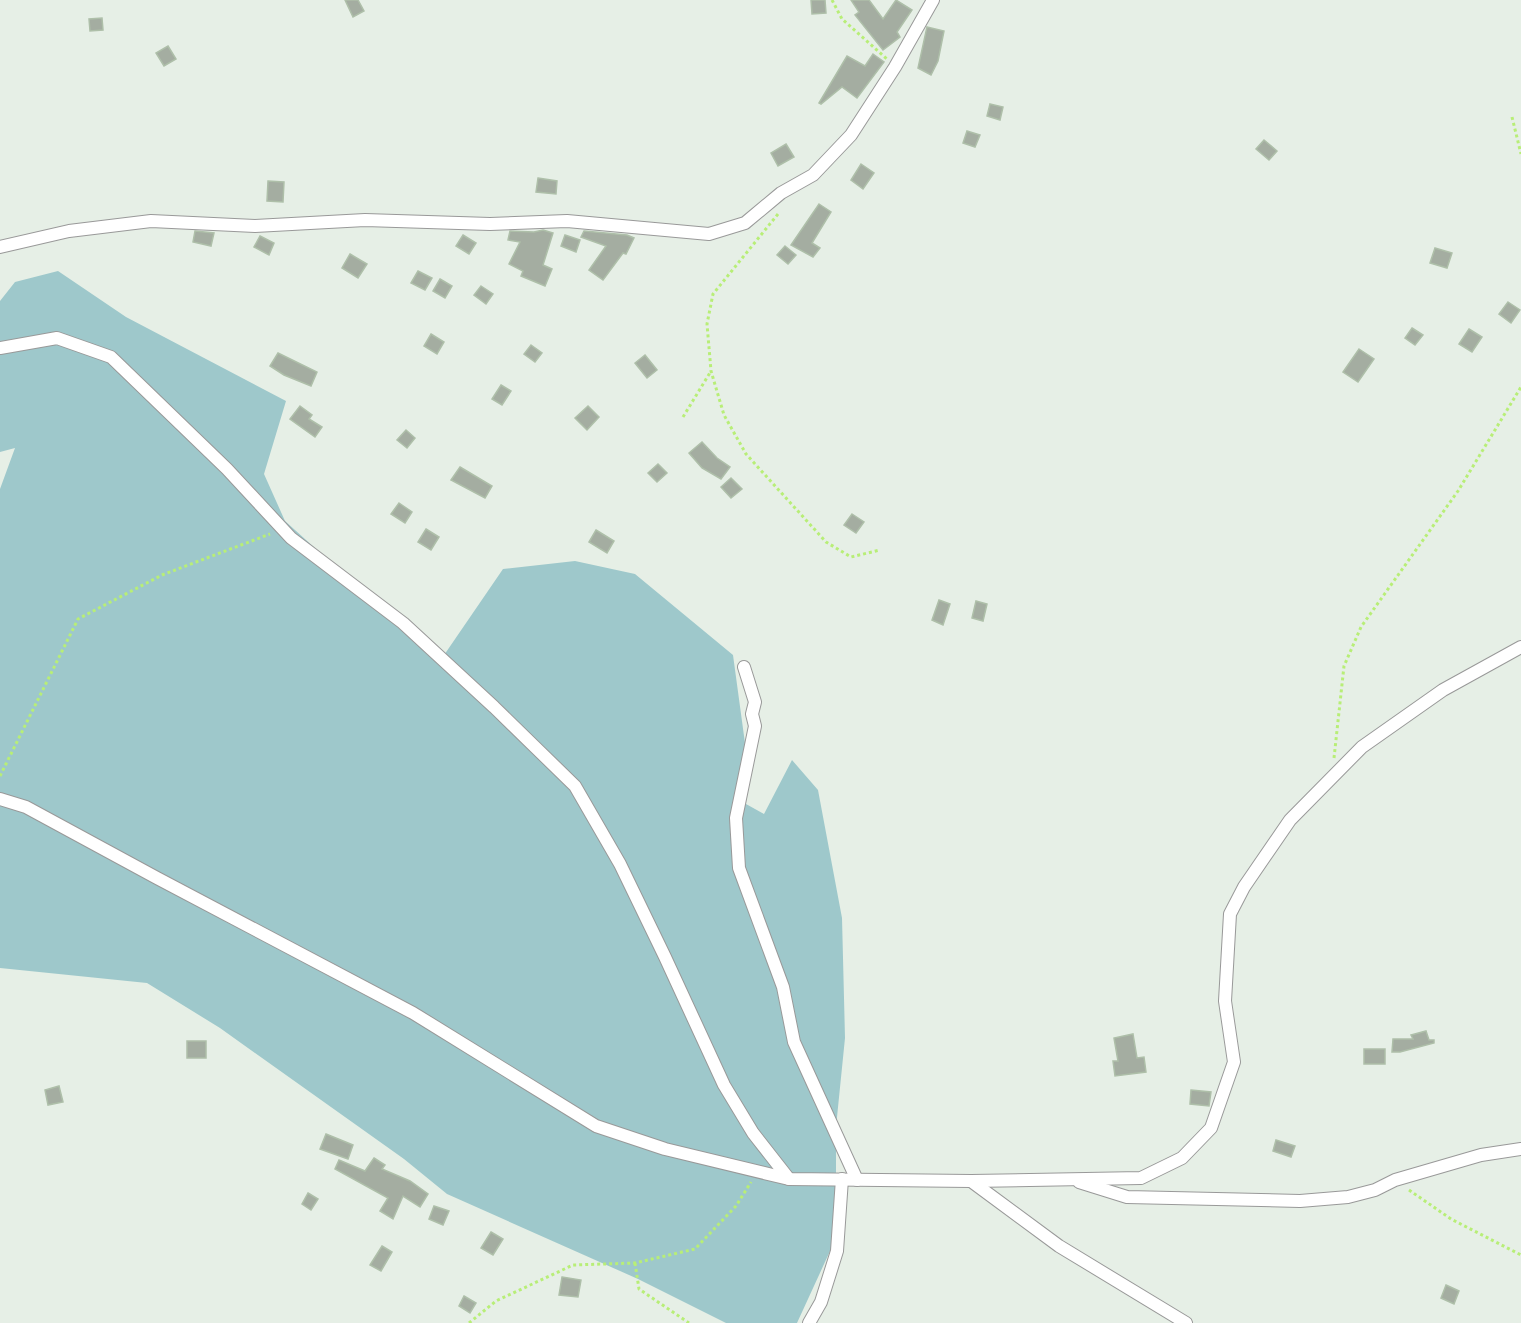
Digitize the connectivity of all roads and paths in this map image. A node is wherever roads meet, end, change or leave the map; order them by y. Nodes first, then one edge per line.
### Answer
1 (832, 0) edge
2 (933, 0) edge
3 (895, 67) junction
4 (1512, 117) dead end
5 (1521, 154) edge
6 (783, 208) dead end
7 (0, 247) edge
8 (0, 348) edge
9 (711, 371) junction
10 (1521, 387) edge
11 (683, 417) dead end
12 (285, 530) junction
13 (880, 550) dead end
14 (1521, 647) edge
15 (744, 667) dead end
16 (0, 776) edge
17 (1331, 778) junction
18 (0, 799) edge
19 (1521, 1149) edge
20 (757, 1171) junction
21 (789, 1179) junction
22 (842, 1179) junction
23 (857, 1179) junction
24 (1069, 1179) junction
25 (971, 1180) junction
26 (1395, 1180) junction
27 (1521, 1255) edge
28 (635, 1263) junction
29 (469, 1323) edge
30 (689, 1323) edge
31 (809, 1323) edge
32 (1186, 1323) edge

1 - 3 path
2 - 3 street
3 - 7 street
4 - 5 path
6 - 9 path
8 - 12 street
9 - 11 path
9 - 13 path
10 - 17 path
12 - 16 path
12 - 21 street
14 - 17 street
15 - 23 street
17 - 24 street
18 - 20 street
19 - 26 street
20 - 21 street
20 - 28 path
21 - 22 street
22 - 23 street
22 - 31 street
23 - 25 street
24 - 25 street
24 - 26 street
25 - 32 street
26 - 27 path
28 - 29 path
28 - 30 path

